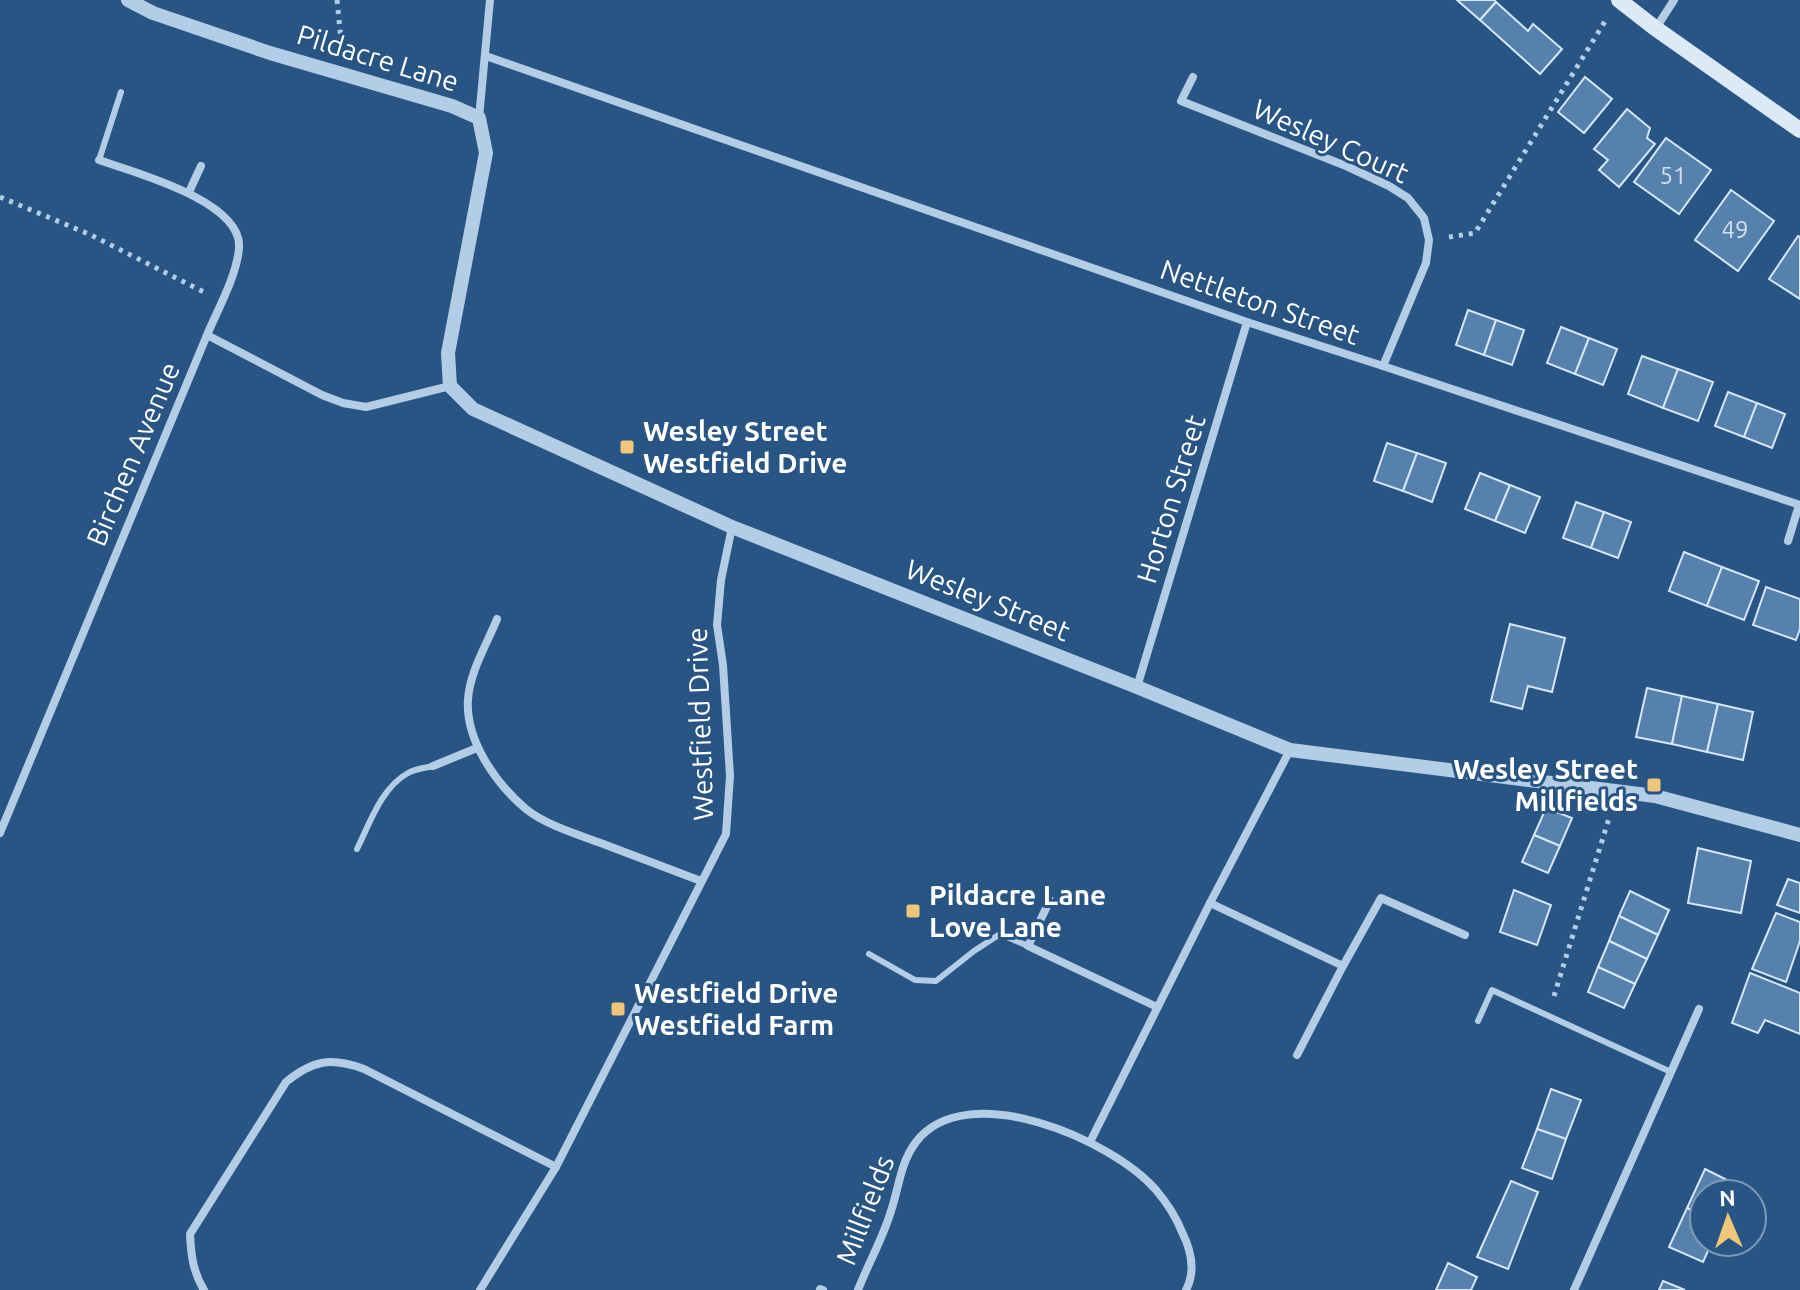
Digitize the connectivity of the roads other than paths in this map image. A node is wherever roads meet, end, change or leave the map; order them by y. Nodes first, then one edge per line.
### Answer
1 (128, 0) edge
2 (490, 0) edge
3 (1674, 0) edge
4 (1615, 6) edge
5 (1655, 28) junction
6 (486, 56) junction
7 (1193, 77) dead end
8 (121, 92) dead end
9 (479, 118) junction
10 (1800, 130) edge
11 (709, 133) joint
12 (99, 160) joint
13 (201, 166) dead end
14 (189, 192) junction
15 (1247, 322) junction
16 (207, 335) junction
17 (1383, 366) junction
18 (450, 386) junction
19 (1800, 505) edge
20 (732, 527) junction
21 (1788, 541) dead end
22 (497, 619) dead end
23 (1137, 687) junction
24 (477, 748) junction
25 (1290, 750) junction
26 (433, 766) joint
27 (0, 833) edge
28 (1800, 835) edge
29 (357, 849) dead end
30 (701, 881) junction
31 (1050, 900) dead end
32 (1210, 903) junction
33 (1465, 935) dead end
34 (1028, 946) junction
35 (869, 954) dead end
36 (1343, 966) junction
37 (1157, 1007) junction
38 (1699, 1009) dead end
39 (1478, 1021) dead end
40 (1297, 1055) dead end
41 (1671, 1072) junction
42 (1090, 1142) junction
43 (556, 1167) junction
44 (204, 1290) edge
45 (480, 1290) edge
46 (858, 1290) edge
47 (1186, 1290) edge
48 (1574, 1290) edge

1 - 9 street, Pildacre Lane
2 - 6 street
3 - 5 street
4 - 5 main road
5 - 10 main road
6 - 9 street
6 - 11 street, Pildacre Lane
7 - 17 street, Wesley Court
8 - 12 lane
9 - 18 street
11 - 15 street, Nettleton Street
12 - 14 street
13 - 14 street
14 - 16 street
15 - 17 street, Nettleton Street
15 - 23 street, Horton Street
16 - 18 street, Birchen Avenue
16 - 27 street, Birchen Avenue
17 - 19 street, Nettleton Street
18 - 20 street, Wesley Street
19 - 21 street, Nettleton Street
20 - 23 street, Wesley Street
20 - 30 street, Westfield Drive
22 - 24 street
23 - 25 street, Wesley Street
24 - 26 street
24 - 30 street
25 - 28 street, Wesley Street
25 - 32 street
26 - 29 lane
30 - 43 street, Westfield Drive
31 - 34 street
32 - 36 street
32 - 37 street
33 - 36 street
34 - 35 lane
34 - 37 street
36 - 40 street
37 - 42 street
38 - 41 street
39 - 41 lane
41 - 48 street
42 - 46 street, Millfields
42 - 47 street, Millfields
43 - 44 street
43 - 45 street, Westfield Drive

